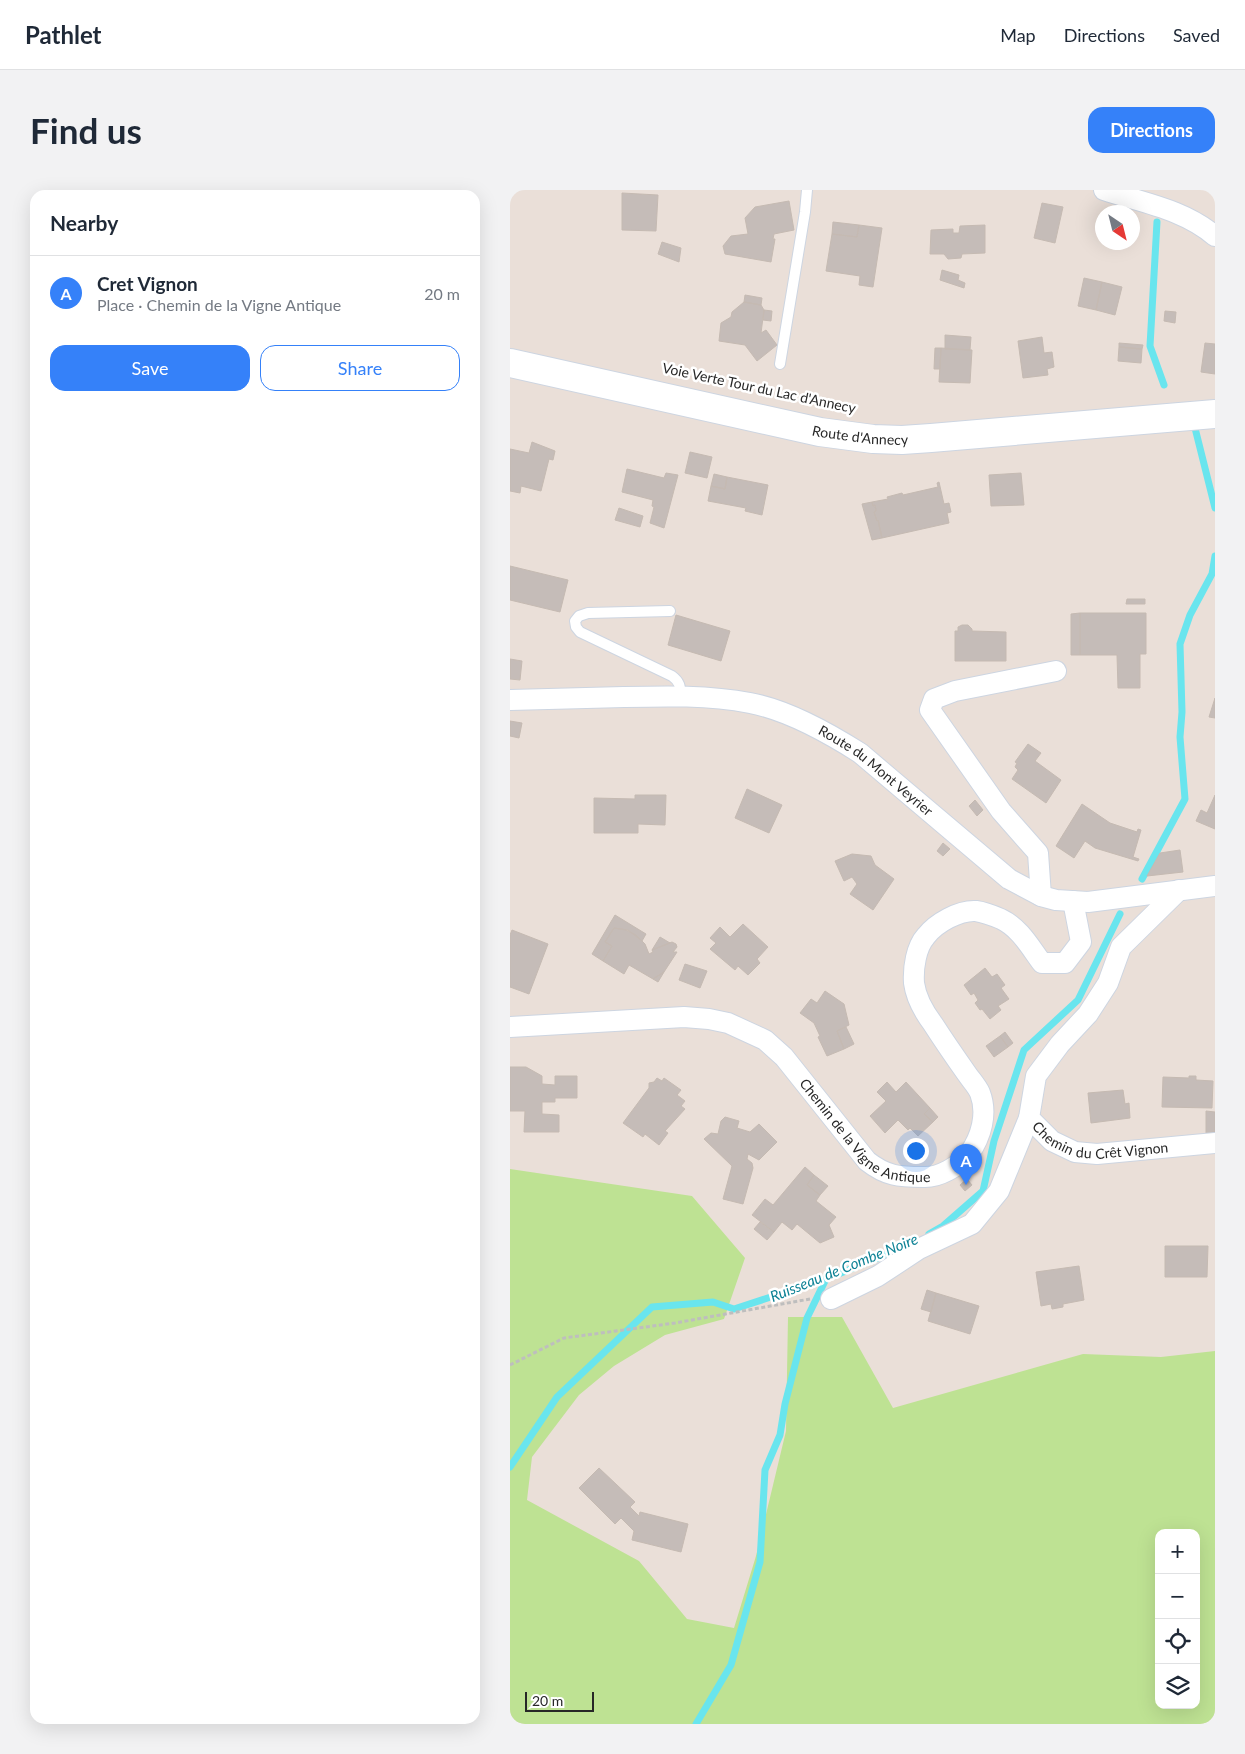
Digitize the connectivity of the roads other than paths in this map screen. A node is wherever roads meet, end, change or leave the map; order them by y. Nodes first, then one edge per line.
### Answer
1 (807, 190) edge
2 (1104, 190) edge
3 (1215, 236) edge
4 (510, 363) edge
5 (780, 364) dead end
6 (1215, 414) edge
7 (670, 611) dead end
8 (1056, 671) dead end
9 (681, 696) junction
10 (510, 700) edge
11 (1215, 886) edge
12 (1179, 890) junction
13 (1041, 896) junction
14 (1073, 901) junction
15 (510, 1027) edge
16 (1030, 1118) junction
17 (1215, 1143) edge
18 (837, 1296) road end

1 - 5 lane
2 - 3 street
4 - 6 main road, Route d'Annecy
7 - 9 lane
8 - 13 street
9 - 10 street, Route du Mont Veyrier
9 - 13 street, Route du Mont Veyrier
11 - 12 street, Route du Mont Veyrier
12 - 14 street, Route du Mont Veyrier
12 - 16 street, Chemin du Crêt Vignon
13 - 14 street, Route du Mont Veyrier
14 - 15 street, Chemin de la Vigne Antique
16 - 17 street, Chemin du Crêt Vignon
16 - 18 street

